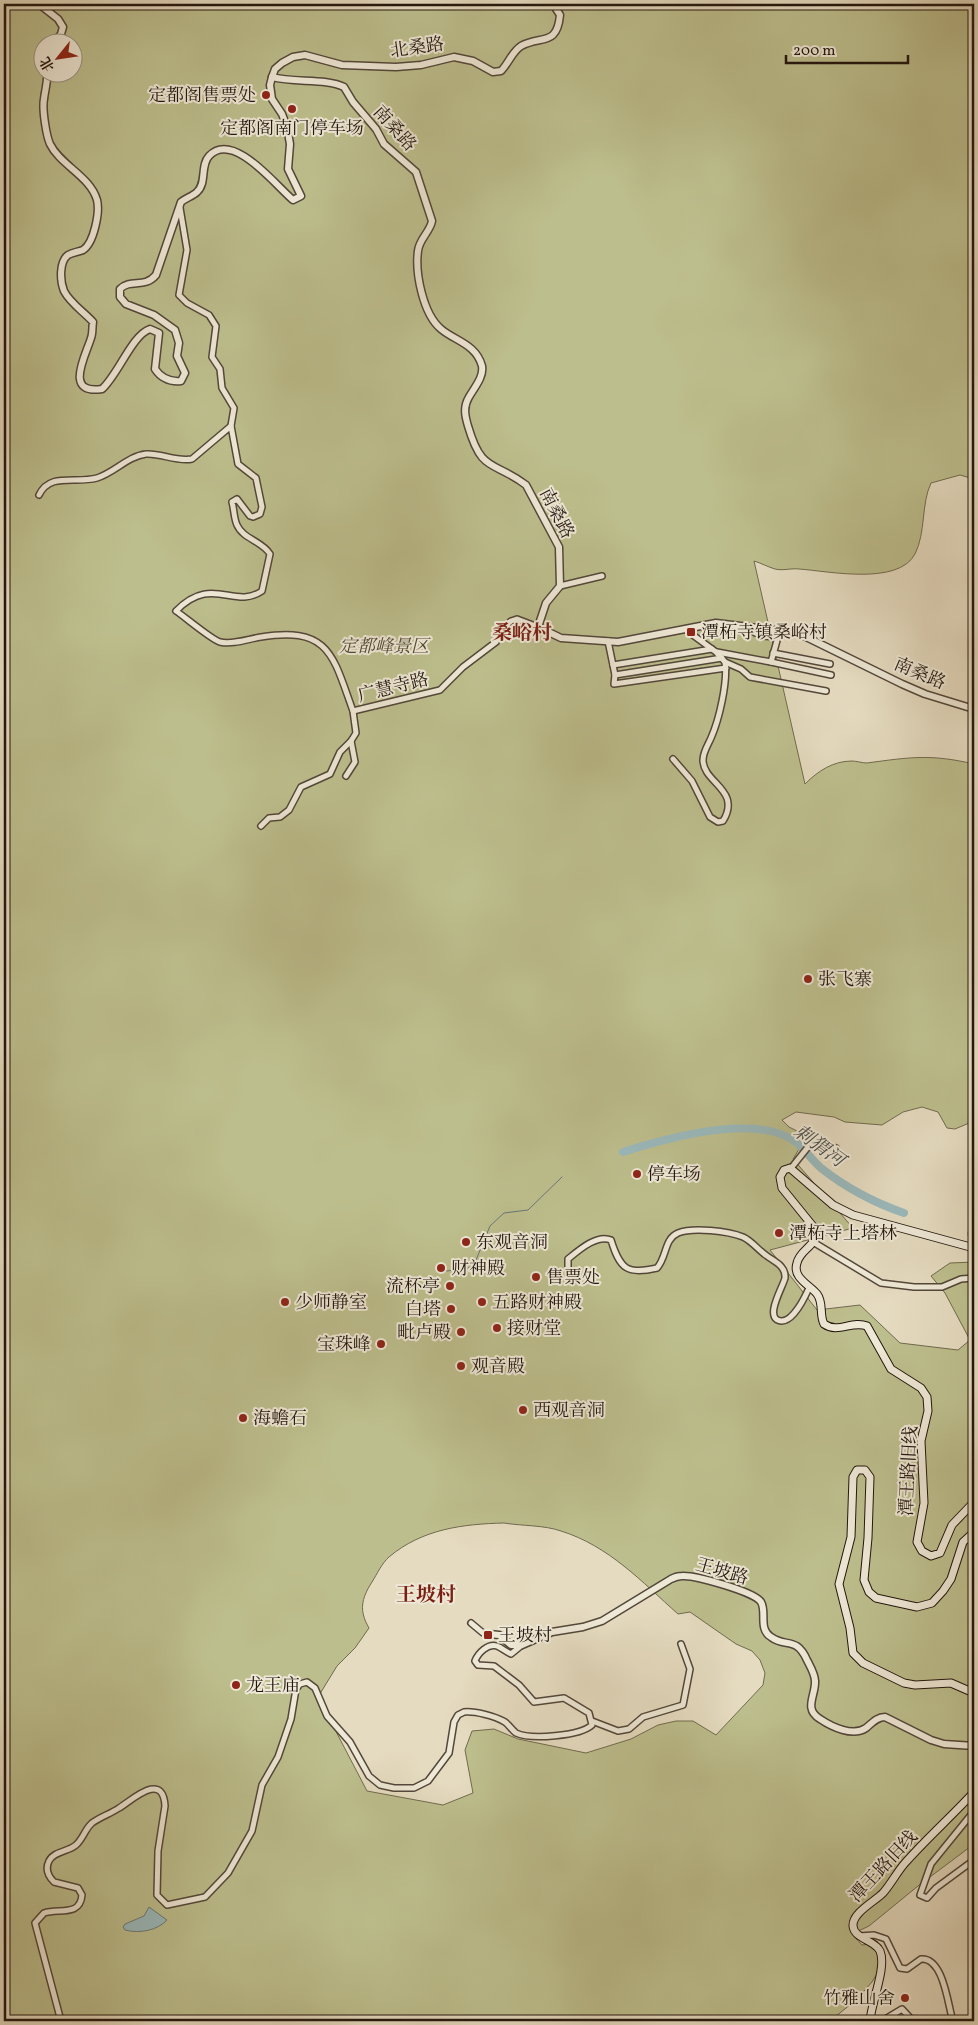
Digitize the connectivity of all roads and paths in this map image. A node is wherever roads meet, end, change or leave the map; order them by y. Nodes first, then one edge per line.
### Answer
1 (39, 4) edge
2 (553, 4) edge
3 (62, 32) edge
4 (272, 77) junction
5 (48, 82) edge
6 (180, 208) junction
7 (230, 426) junction
8 (38, 495) dead end
9 (602, 576) dead end
10 (560, 586) junction
11 (538, 627) junction
12 (745, 627) junction
13 (686, 630) junction
14 (608, 641) junction
15 (714, 650) junction
16 (774, 653) junction
17 (771, 662) junction
18 (724, 663) junction
19 (830, 664) dead end
20 (613, 665) junction
21 (615, 675) junction
22 (830, 675) dead end
23 (826, 691) dead end
24 (974, 709) edge
25 (352, 711) junction
26 (351, 741) junction
27 (673, 759) dead end
28 (346, 776) dead end
29 (261, 826) dead end
30 (836, 1148) dead end
31 (792, 1167) dead end
32 (813, 1242) junction
33 (974, 1248) edge
34 (568, 1268) dead end
35 (974, 1278) edge
36 (809, 1288) junction
37 (974, 1502) edge
38 (974, 1532) edge
39 (471, 1623) dead end
40 (489, 1634) joint
41 (681, 1644) dead end
42 (522, 1645) junction
43 (974, 1693) edge
44 (592, 1721) junction
45 (974, 1746) edge
46 (974, 1792) edge
47 (974, 1811) edge
48 (974, 1860) edge
49 (859, 1936) junction
50 (61, 2021) edge
51 (870, 2021) edge
52 (875, 2021) edge
53 (882, 2021) edge
54 (913, 2021) edge
55 (953, 2021) edge

1 - 3 street
2 - 4 street, 北桑路
4 - 6 street
4 - 10 street, 南桑路
5 - 6 street
6 - 7 street
7 - 8 street
7 - 25 street, 广慧寺路
9 - 10 street
10 - 11 street
11 - 14 street, 南桑路
11 - 25 street, 广慧寺路
12 - 13 street, 南桑路
12 - 16 street
12 - 24 street, 南桑路
13 - 14 street, 南桑路
13 - 15 street
14 - 20 street
15 - 17 street
15 - 18 street
15 - 20 street
16 - 17 street
16 - 19 street
17 - 22 street
18 - 21 street
18 - 21 street
18 - 23 street
18 - 27 street
20 - 21 street
25 - 26 street
26 - 28 street
26 - 29 street
30 - 31 street
32 - 33 main road
32 - 35 street
32 - 36 main road, 潭王路旧线
34 - 36 street
36 - 37 main road, 潭王路旧线
38 - 43 main road, 潭王路旧线
39 - 40 street
40 - 42 street
41 - 44 street
42 - 44 street
42 - 45 street, 王坡路
44 - 50 street
46 - 49 main road, 潭王路旧线
47 - 48 street
49 - 51 main road
49 - 55 street
51 - 52 street
53 - 54 street

